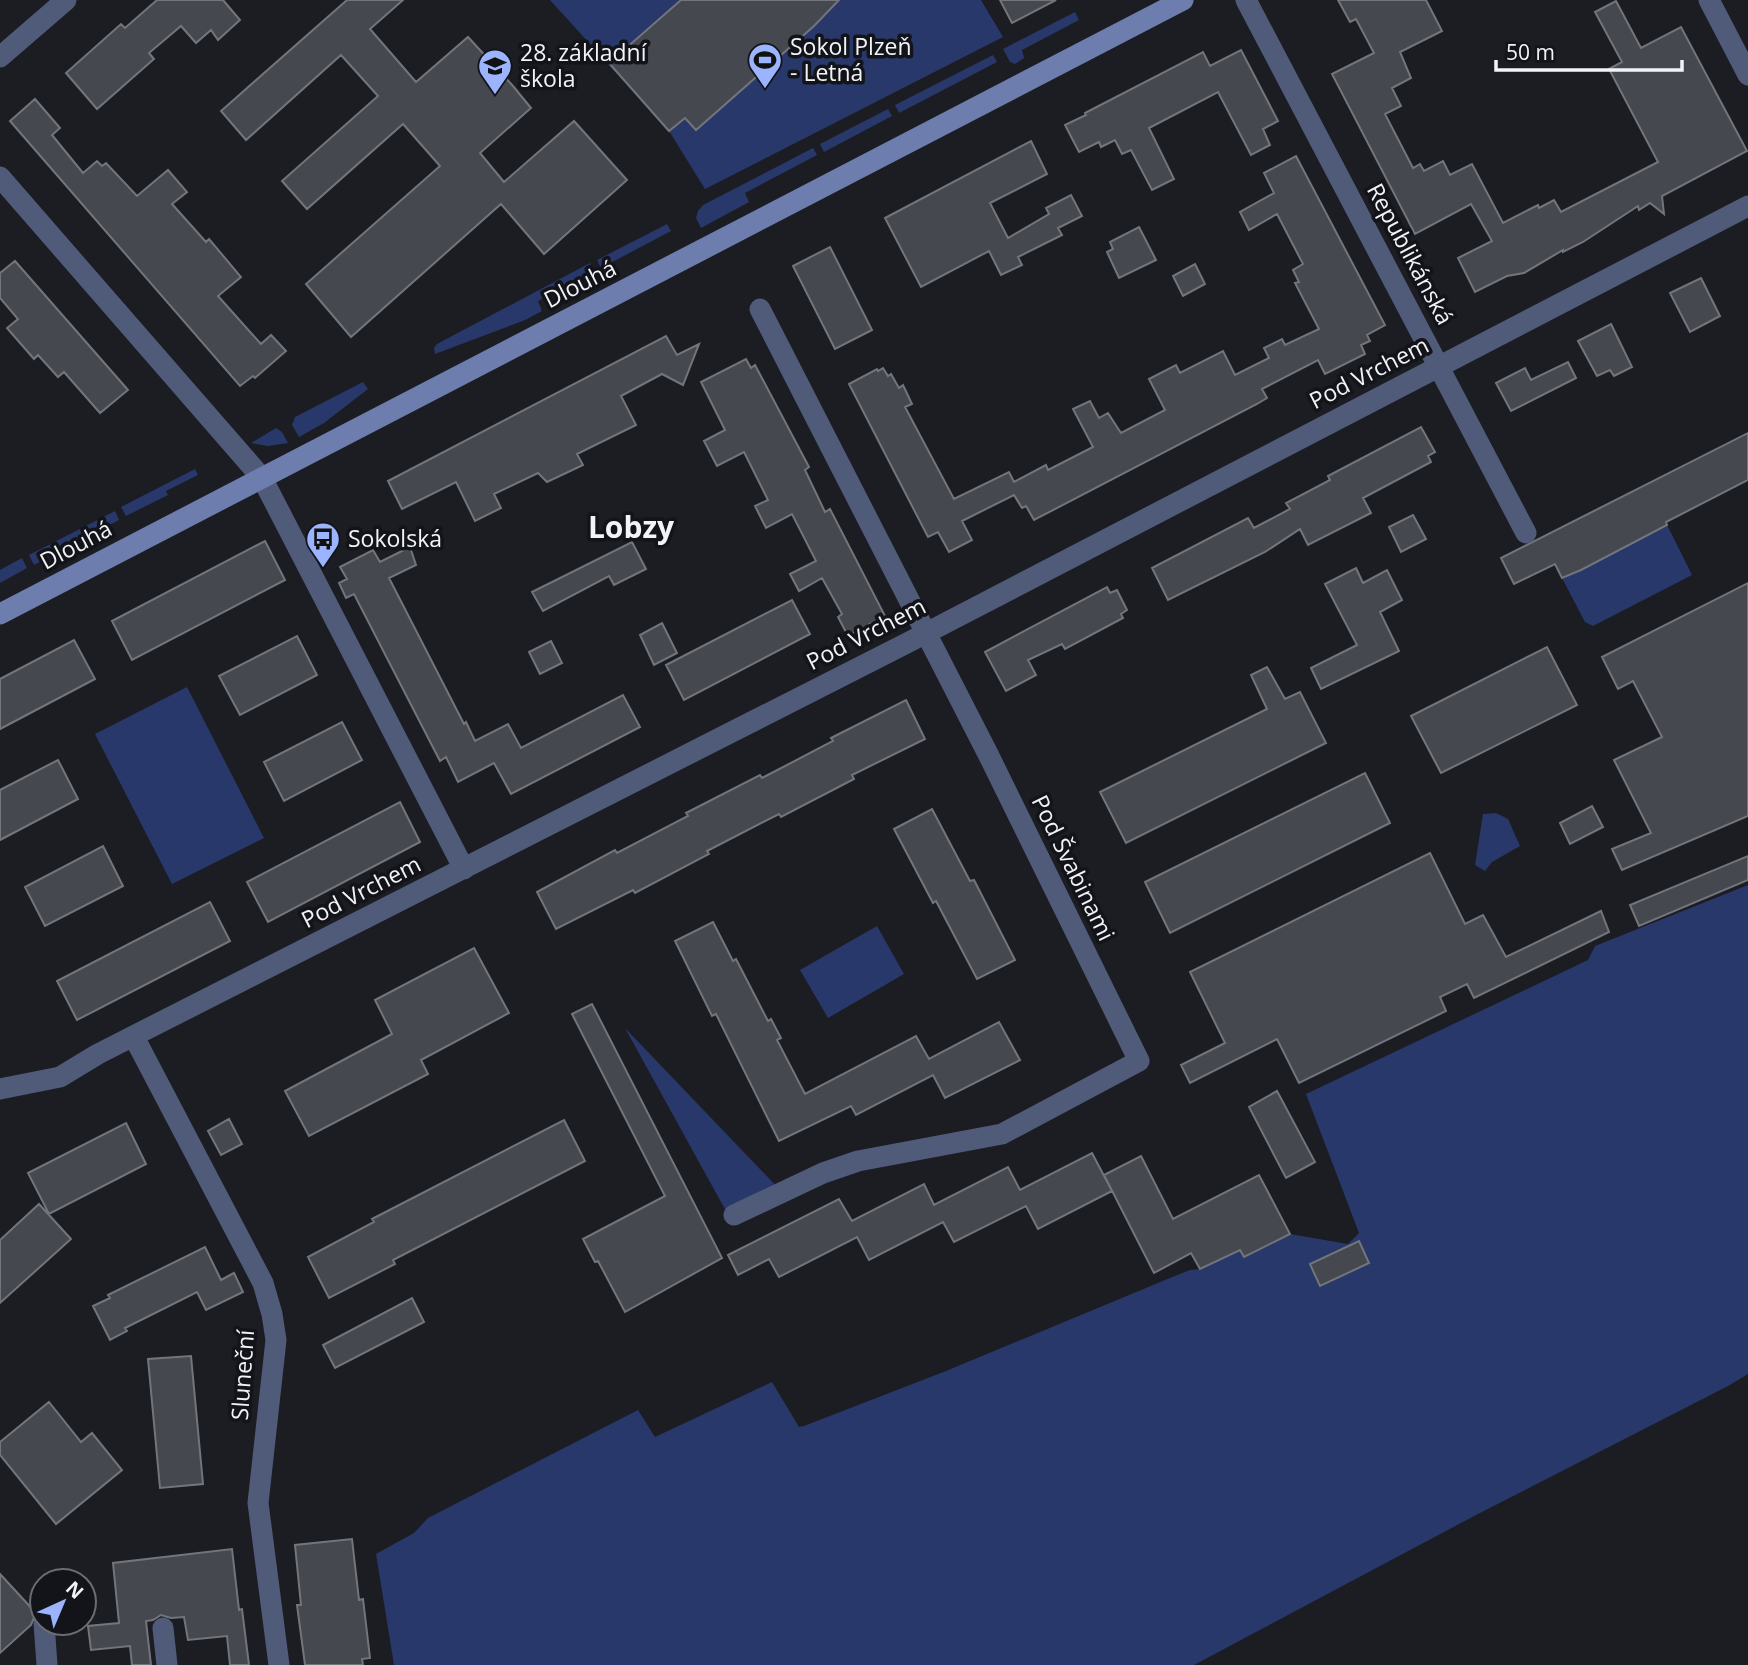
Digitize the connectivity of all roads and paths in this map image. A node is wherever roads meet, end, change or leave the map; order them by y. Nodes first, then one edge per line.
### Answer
1 (66, 0) edge
2 (1183, 0) edge
3 (1246, 0) edge
4 (1709, 0) edge
5 (0, 57) edge
6 (1748, 75) edge
7 (0, 177) edge
8 (1748, 206) edge
9 (760, 309) dead end
10 (1439, 366) junction
11 (262, 478) junction
12 (1526, 533) dead end
13 (0, 614) edge
14 (926, 633) junction
15 (464, 869) junction
16 (134, 1037) junction
17 (0, 1089) edge
18 (734, 1215) dead end
19 (163, 1628) dead end
20 (45, 1637) edge
21 (47, 1665) edge
22 (167, 1665) edge
23 (279, 1665) edge

1 - 5 street
2 - 11 street, Dlouhá
3 - 10 street, Republikánská
4 - 6 street
7 - 11 street
8 - 10 street, Pod Vrchem
9 - 14 street, Pod Švabinami
10 - 12 street, Republikánská
10 - 14 street, Pod Vrchem
11 - 13 street, Dlouhá
11 - 15 street
14 - 15 street, Pod Vrchem
14 - 18 street, Pod Švabinami
15 - 16 street, Pod Vrchem
16 - 17 street, Pod Vrchem
16 - 23 street, Sluneční
19 - 22 street
20 - 21 street

